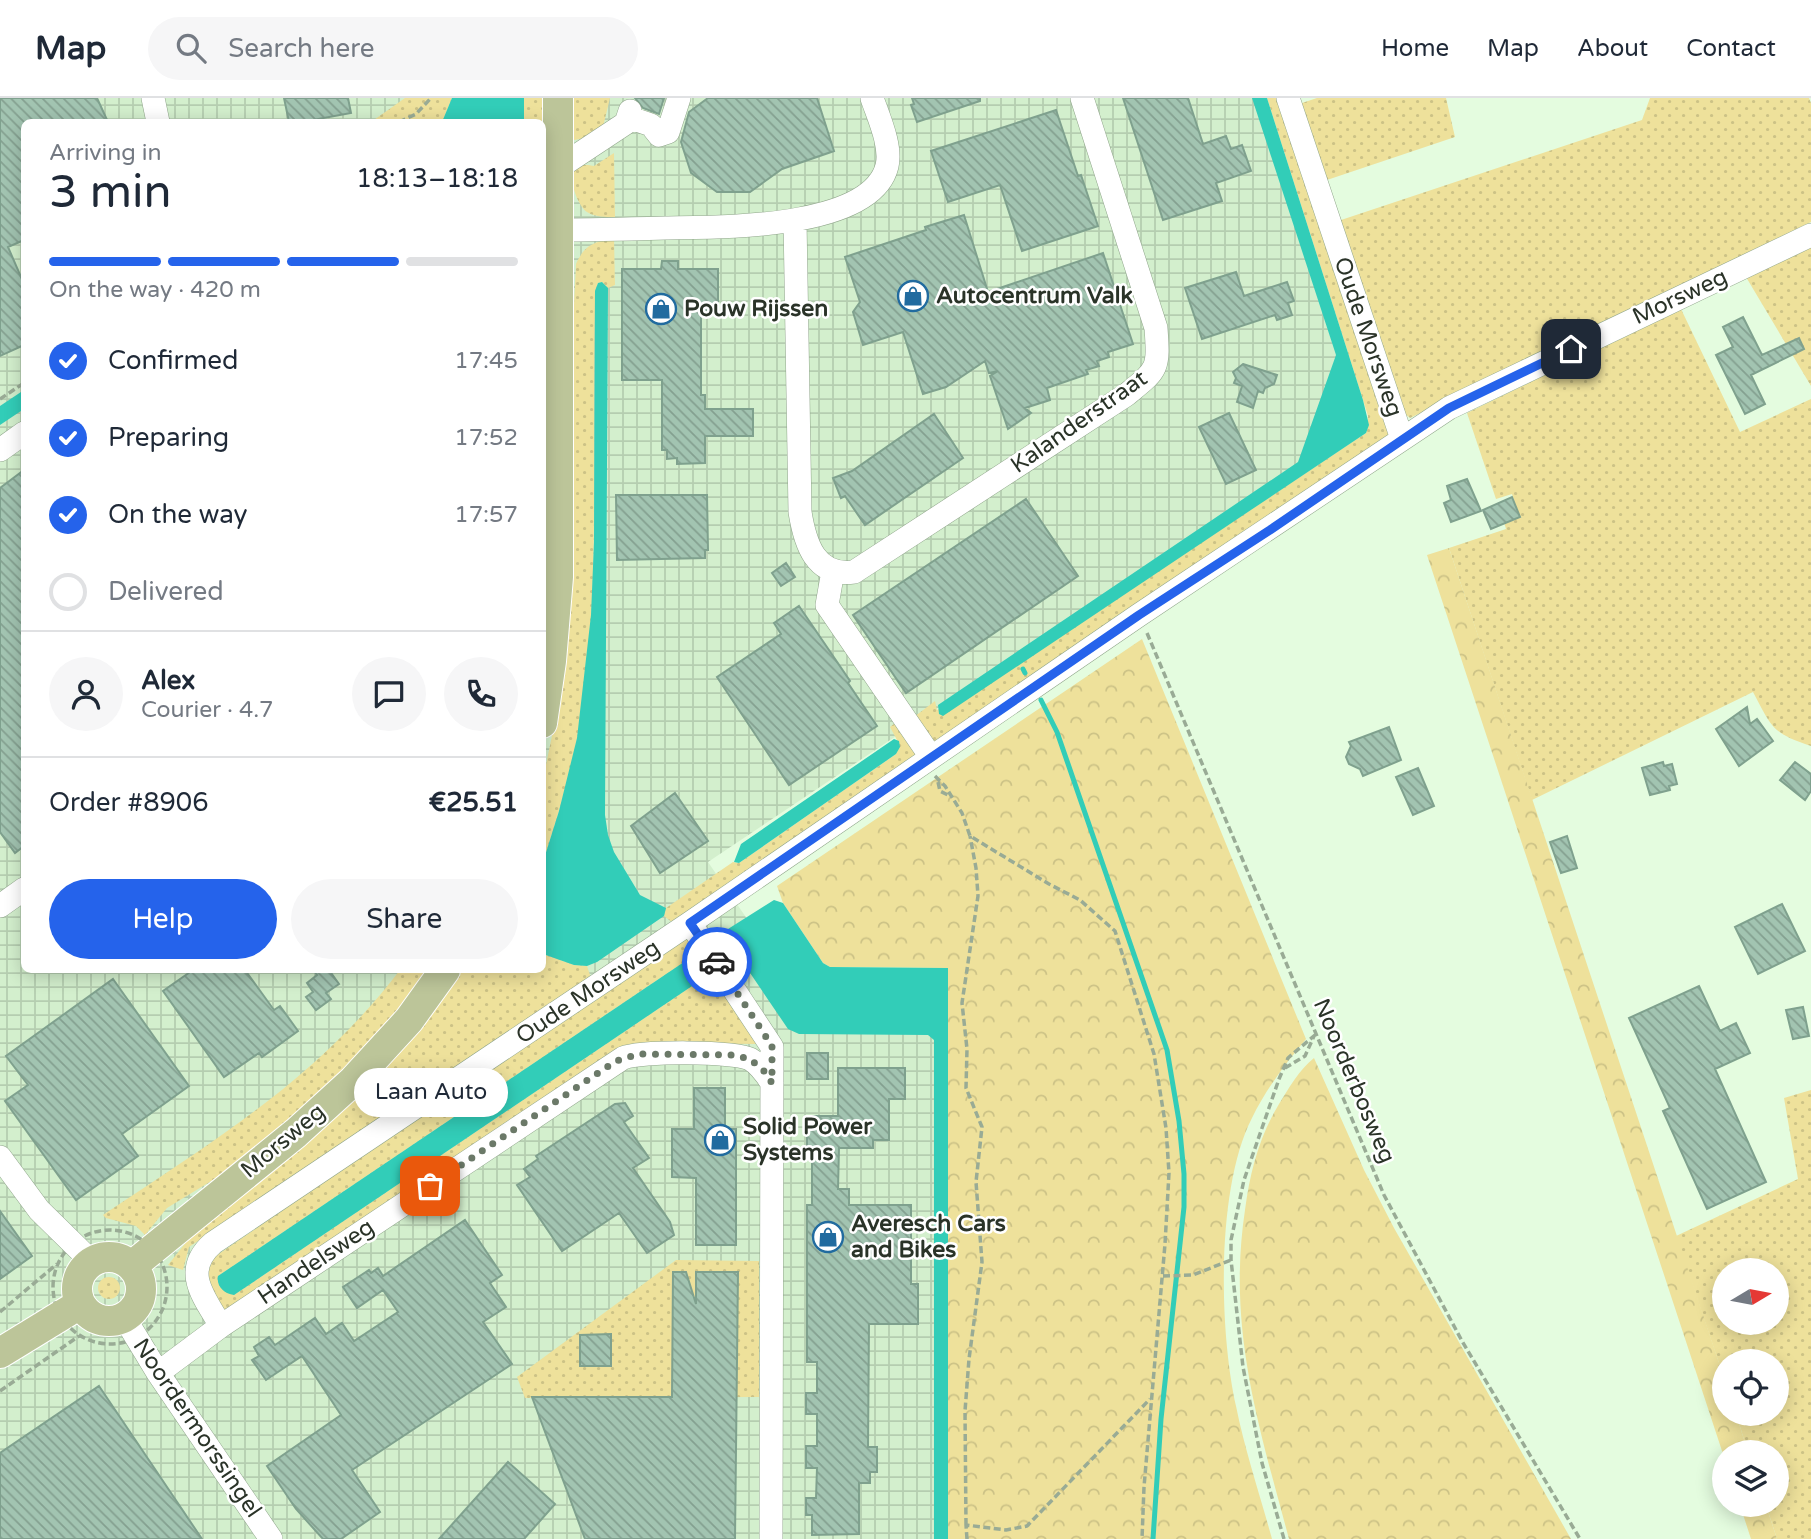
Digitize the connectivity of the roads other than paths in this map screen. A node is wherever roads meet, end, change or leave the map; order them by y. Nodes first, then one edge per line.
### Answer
1 (153, 98) edge
2 (558, 98) edge
3 (679, 98) edge
4 (872, 98) edge
5 (1082, 98) edge
6 (1288, 98) edge
7 (157, 119) edge
8 (558, 168) junction
9 (795, 220) junction
10 (558, 230) junction
11 (1811, 234) edge
12 (21, 435) edge
13 (1402, 439) junction
14 (0, 450) edge
15 (833, 572) junction
16 (546, 695) edge
17 (931, 757) junction
18 (21, 891) edge
19 (0, 906) edge
20 (690, 923) junction
21 (443, 973) edge
22 (772, 1083) junction
23 (0, 1157) edge
24 (74, 1256) junction
25 (143, 1258) junction
26 (73, 1318) junction
27 (221, 1326) junction
28 (131, 1327) junction
29 (0, 1353) edge
30 (158, 1373) junction
31 (271, 1539) edge
32 (771, 1539) edge

1 - 7 street
2 - 8 main road
3 - 8 street
4 - 9 street
5 - 15 street, Kalanderstraat
6 - 13 street, Oude Morsweg
8 - 10 main road
9 - 10 street
9 - 15 street
10 - 16 main road
11 - 13 street, Morsweg
12 - 14 street
13 - 17 street, Oude Morsweg
15 - 17 street
17 - 20 street, Oude Morsweg
18 - 19 street
20 - 22 street
20 - 27 street, Oude Morsweg
21 - 25 main road, Morsweg
22 - 27 street, Handelsweg
22 - 32 street
23 - 24 street
24 - 25 main road
24 - 26 main road
25 - 28 main road
26 - 28 main road
26 - 29 main road
27 - 30 street, Handelsweg
28 - 30 street, Noordermorssingel
30 - 31 street, Noordermorssingel

